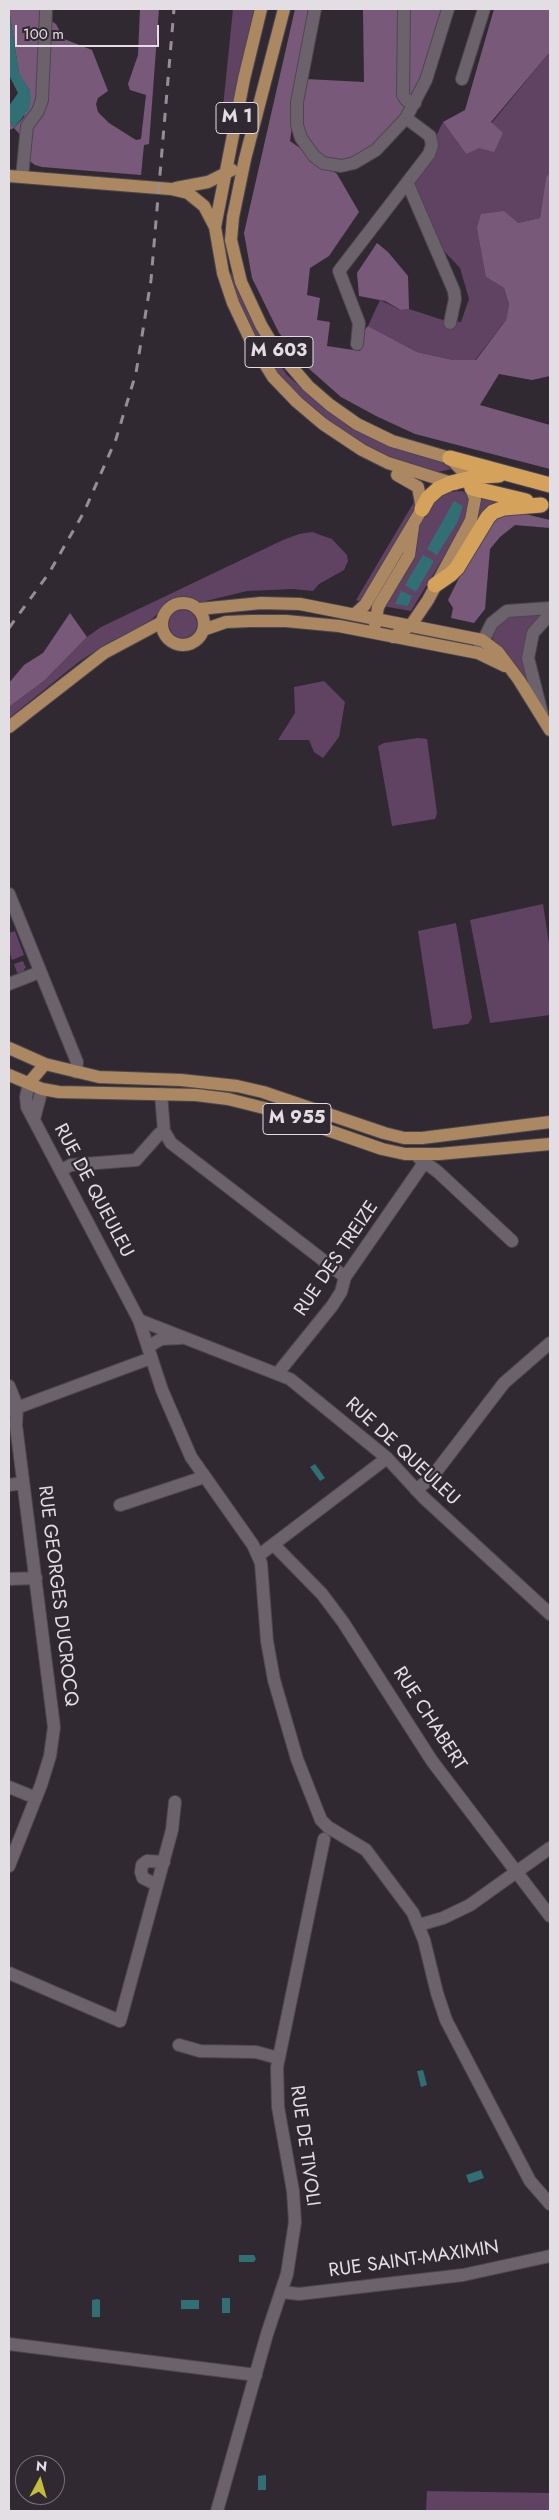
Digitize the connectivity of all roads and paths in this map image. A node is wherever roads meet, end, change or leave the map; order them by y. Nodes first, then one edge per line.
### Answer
1 (261, 9) edge
2 (275, 9) edge
3 (284, 9) edge
4 (315, 9) edge
5 (404, 9) edge
6 (448, 9) edge
7 (484, 9) edge
8 (46, 11) dead end
9 (268, 67) junction
10 (462, 79) dead end
11 (415, 103) junction
12 (406, 118) junction
13 (245, 159) junction
14 (226, 174) junction
15 (9, 176) edge
16 (22, 177) junction
17 (408, 184) junction
18 (171, 189) junction
19 (215, 227) junction
20 (450, 323) dead end
21 (358, 344) dead end
22 (334, 432) junction
23 (450, 458) junction
24 (508, 474) junction
25 (451, 483) junction
26 (470, 483) junction
27 (550, 485) edge
28 (545, 506) edge
29 (422, 509) junction
30 (413, 524) junction
31 (435, 585) junction
32 (550, 608) edge
33 (199, 609) junction
34 (355, 614) junction
35 (550, 614) edge
36 (375, 618) junction
37 (411, 625) junction
38 (162, 628) junction
39 (203, 630) junction
40 (378, 633) junction
41 (394, 637) junction
42 (482, 640) junction
43 (478, 653) junction
44 (510, 669) junction
45 (542, 714) junction
46 (9, 728) edge
47 (550, 730) edge
48 (9, 894) edge
49 (40, 972) junction
50 (9, 984) edge
51 (9, 1048) edge
52 (45, 1064) junction
53 (76, 1072) junction
54 (9, 1075) edge
55 (28, 1083) junction
56 (42, 1089) junction
57 (161, 1094) junction
58 (34, 1119) junction
59 (550, 1122) edge
60 (164, 1131) junction
61 (550, 1144) edge
62 (438, 1154) junction
63 (422, 1159) junction
64 (61, 1170) junction
65 (438, 1172) junction
66 (512, 1241) dead end
67 (346, 1277) junction
68 (140, 1320) junction
69 (181, 1338) junction
70 (550, 1344) edge
71 (150, 1352) junction
72 (278, 1373) junction
73 (9, 1386) edge
74 (13, 1409) edge
75 (387, 1458) junction
76 (204, 1477) junction
77 (23, 1483) junction
78 (9, 1485) edge
79 (416, 1490) junction
80 (120, 1504) dead end
81 (274, 1545) junction
82 (258, 1556) junction
83 (36, 1578) junction
84 (9, 1579) edge
85 (550, 1614) edge
86 (9, 1787) edge
87 (36, 1798) junction
88 (175, 1802) dead end
89 (327, 1831) junction
90 (550, 1848) edge
91 (164, 1862) junction
92 (9, 1866) edge
93 (516, 1873) junction
94 (157, 1885) junction
95 (550, 1916) edge
96 (419, 1925) junction
97 (9, 1973) edge
98 (179, 2045) dead end
99 (278, 2058) junction
100 (550, 2204) edge
101 (550, 2256) edge
102 (282, 2292) junction
103 (9, 2344) edge
104 (256, 2375) junction
105 (216, 2511) edge

1 - 14 main road, M 1
2 - 9 main road
3 - 9 main road, M 1
4 - 12 street
5 - 11 street
6 - 11 street
7 - 10 street
8 - 16 street
9 - 13 main road, M 1
11 - 12 street
12 - 17 street
13 - 14 main road, M 603
13 - 23 main road, M 603
14 - 18 main road, M 603
14 - 19 main road, M 1
15 - 16 main road, M 603
16 - 18 main road, M 603
17 - 20 street
17 - 21 street
18 - 19 main road, M 603
19 - 22 main road, M 603
22 - 25 main road, M 603
22 - 29 main road, M 603
23 - 24 highway, M 603
23 - 26 main road
24 - 26 highway
24 - 27 highway, M 603
25 - 26 highway
25 - 29 highway
26 - 28 highway
26 - 31 main road
28 - 31 highway
29 - 30 main road
30 - 34 main road
30 - 36 main road
31 - 37 main road
32 - 42 street
33 - 34 main road
33 - 38 main road
33 - 39 main road
34 - 36 main road
35 - 45 street
36 - 37 main road
36 - 40 main road
37 - 41 main road
37 - 42 main road
38 - 39 main road
38 - 46 main road
39 - 40 main road
40 - 41 main road
41 - 43 main road
42 - 43 street
42 - 44 main road
43 - 44 main road
44 - 45 main road
45 - 47 main road
48 - 49 street
49 - 50 street
49 - 53 street
51 - 52 main road, M 955
52 - 53 main road, M 955
52 - 55 main road
52 - 56 main road
53 - 59 main road, M 955
54 - 55 main road, M 955
55 - 56 main road, M 955
55 - 58 street, RUE DE QUEULEU
56 - 57 main road, M 955
56 - 58 street, RUE DE QUEULEU
57 - 60 street
57 - 63 main road, M 955
58 - 64 street, RUE DE QUEULEU
60 - 64 street
60 - 67 street
61 - 62 main road, M 955
62 - 63 main road, M 955
62 - 65 street
63 - 65 street
63 - 67 street, RUE DES TREIZE
64 - 68 street, RUE DE QUEULEU
65 - 66 street
67 - 72 street, RUE DES TREIZE
68 - 69 street, RUE DE QUEULEU
68 - 71 street
69 - 71 street, RUE DE QUEULEU
69 - 72 street, RUE DE QUEULEU
70 - 79 street
71 - 74 street, RUE DE QUEULEU
71 - 76 street
72 - 75 street, RUE DE QUEULEU
73 - 74 street, RUE GEORGES DUCROCQ
74 - 77 street, RUE GEORGES DUCROCQ
75 - 79 street, RUE DE QUEULEU
75 - 81 street
76 - 80 street
76 - 82 street
77 - 78 street
77 - 83 street, RUE GEORGES DUCROCQ
79 - 85 street, RUE DE QUEULEU
81 - 82 street
81 - 93 street, RUE CHABERT
82 - 89 street
83 - 84 street
83 - 87 street, RUE GEORGES DUCROCQ
86 - 87 street
87 - 92 street, RUE GEORGES DUCROCQ
88 - 91 street
89 - 96 street
89 - 99 street, RUE DE TIVOLI
90 - 93 street
91 - 94 street
91 - 94 street
93 - 95 street, RUE CHABERT
93 - 96 street
94 - 97 street
96 - 100 street
98 - 99 street
99 - 102 street, RUE DE TIVOLI
101 - 102 street, RUE SAINT-MAXIMIN
102 - 104 street, RUE DE TIVOLI
103 - 104 street
104 - 105 street, RUE DE TIVOLI

